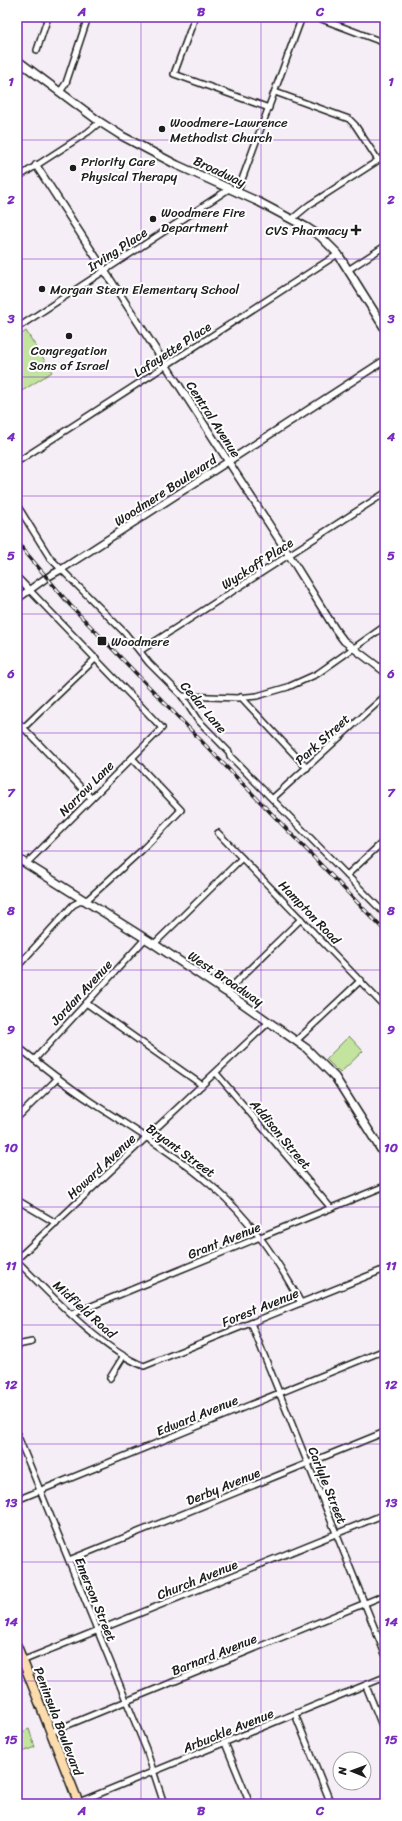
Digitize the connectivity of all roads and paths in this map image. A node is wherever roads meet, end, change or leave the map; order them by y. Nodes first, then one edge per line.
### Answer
1 (48, 17) edge
2 (88, 17) edge
3 (195, 17) edge
4 (302, 17) edge
5 (316, 17) edge
6 (385, 42) edge
7 (37, 50) dead end
8 (17, 60) edge
9 (60, 92) junction
10 (275, 92) junction
11 (269, 108) junction
12 (100, 122) junction
13 (385, 156) edge
14 (378, 160) junction
15 (36, 165) junction
16 (17, 178) edge
17 (229, 189) junction
18 (237, 193) junction
19 (292, 219) junction
20 (385, 246) edge
21 (338, 254) junction
22 (105, 270) junction
23 (348, 270) junction
24 (17, 328) edge
25 (385, 329) edge
26 (385, 360) edge
27 (166, 365) junction
28 (17, 462) edge
29 (228, 462) junction
30 (385, 493) edge
31 (17, 505) edge
32 (289, 555) junction
33 (62, 569) junction
34 (17, 577) edge
35 (30, 589) junction
36 (17, 598) edge
37 (385, 626) edge
38 (352, 648) junction
39 (140, 651) junction
40 (96, 658) junction
41 (385, 672) edge
42 (182, 696) junction
43 (385, 696) edge
44 (242, 697) junction
45 (17, 721) edge
46 (24, 728) junction
47 (17, 734) edge
48 (132, 758) junction
49 (306, 768) junction
50 (91, 798) junction
51 (273, 798) junction
52 (218, 833) dead end
53 (385, 840) edge
54 (17, 858) edge
55 (242, 858) junction
56 (26, 864) junction
57 (348, 875) junction
58 (83, 900) junction
59 (385, 914) edge
60 (301, 919) junction
61 (145, 939) junction
62 (154, 944) junction
63 (17, 967) edge
64 (360, 980) junction
65 (226, 992) junction
66 (86, 1003) junction
67 (385, 1007) edge
68 (270, 1022) junction
69 (296, 1041) junction
70 (17, 1046) edge
71 (34, 1060) junction
72 (216, 1073) junction
73 (58, 1078) junction
74 (202, 1085) junction
75 (17, 1118) edge
76 (146, 1138) junction
77 (382, 1145) edge
78 (385, 1156) edge
79 (385, 1186) edge
80 (17, 1200) edge
81 (331, 1208) junction
82 (56, 1223) junction
83 (259, 1238) junction
84 (17, 1260) edge
85 (385, 1269) edge
86 (301, 1303) junction
87 (72, 1314) junction
88 (250, 1323) junction
89 (32, 1342) dead end
90 (17, 1345) edge
91 (385, 1350) edge
92 (123, 1358) junction
93 (144, 1366) joint
94 (110, 1378) dead end
95 (279, 1393) junction
96 (385, 1432) edge
97 (17, 1434) edge
98 (308, 1464) junction
99 (40, 1490) junction
100 (17, 1500) edge
101 (385, 1514) edge
102 (336, 1534) junction
103 (69, 1560) junction
104 (385, 1595) edge
105 (365, 1604) junction
106 (97, 1631) junction
107 (17, 1646) edge
108 (385, 1654) edge
109 (20, 1662) edge
110 (385, 1677) edge
111 (366, 1686) junction
112 (126, 1701) junction
113 (295, 1714) junction
114 (51, 1732) junction
115 (385, 1733) edge
116 (225, 1743) junction
117 (153, 1772) junction
118 (79, 1803) edge
119 (164, 1804) edge
120 (250, 1804) edge
121 (331, 1804) edge

1 - 7 street
2 - 9 street
3 - 11 street
4 - 10 street
5 - 6 street
8 - 9 main road, Broadway
9 - 12 main road, Broadway
10 - 11 street
10 - 14 street
11 - 18 street
12 - 15 street
12 - 17 main road, Broadway
13 - 14 street
14 - 19 street
15 - 16 street
15 - 22 street, Central Avenue
17 - 18 main road, Broadway
17 - 22 street, Irving Place
18 - 19 main road, Broadway
19 - 21 main road, Broadway
20 - 23 street
21 - 23 main road, Broadway
21 - 27 street, Lafayette Place
22 - 24 street, Irving Place
22 - 27 street, Central Avenue
23 - 25 main road, Broadway
26 - 29 street, Woodmere Boulevard
27 - 28 street, Lafayette Place
27 - 29 street, Central Avenue
29 - 32 street, Central Avenue
29 - 33 street, Woodmere Boulevard
30 - 32 street, Wyckoff Place
31 - 33 street, Cedar Lane
32 - 38 street, Central Avenue
32 - 39 street, Wyckoff Place
33 - 35 street, Woodmere Boulevard
33 - 39 street, Cedar Lane
34 - 35 street
35 - 36 street, Woodmere Boulevard
35 - 40 street
37 - 38 street
38 - 41 street, Central Avenue
38 - 44 street
39 - 42 street, Cedar Lane
40 - 46 street
40 - 48 street, Narrow Lane
42 - 44 street
42 - 51 street, Cedar Lane
43 - 49 street, Park Street
44 - 49 street
45 - 46 street
46 - 47 street
46 - 50 street
48 - 50 street, Narrow Lane
48 - 58 street
49 - 51 street, Park Street
50 - 56 street, Narrow Lane
51 - 57 street, Cedar Lane
52 - 55 street, Hampton Road
53 - 57 street
54 - 56 main road, West Broadway
55 - 60 street, Hampton Road
55 - 62 street
56 - 58 main road, West Broadway
57 - 59 street, Cedar Lane
58 - 61 main road, West Broadway
58 - 63 street
60 - 64 street, Hampton Road
60 - 65 street
61 - 62 main road, West Broadway
61 - 66 street, Jordan Avenue
62 - 65 main road, West Broadway
64 - 67 street, Hampton Road
64 - 69 street
65 - 68 main road, West Broadway
66 - 71 street, Jordan Avenue
66 - 74 street
68 - 69 main road, West Broadway
68 - 72 street, Howard Avenue
69 - 77 main road, West Broadway
70 - 71 street, Bryant Street
71 - 73 street, Bryant Street
72 - 74 street, Howard Avenue
72 - 81 street, Addison Street
73 - 75 street
73 - 76 street, Bryant Street
74 - 76 street, Howard Avenue
76 - 82 street, Howard Avenue
76 - 83 street, Bryant Street
77 - 78 main road, West Broadway
79 - 81 street, Grant Avenue
80 - 82 street
81 - 83 street, Grant Avenue
82 - 84 street, Howard Avenue
83 - 86 street, Bryant Street
83 - 87 street, Grant Avenue
84 - 87 street, Midfield Road
85 - 86 street, Forest Avenue
86 - 88 street, Forest Avenue
87 - 92 street, Midfield Road
88 - 93 street, Forest Avenue
88 - 95 street, Carlyle Street
89 - 90 street
91 - 95 street, Edward Avenue
92 - 93 street, Midfield Road
92 - 94 street
95 - 98 street, Carlyle Street
95 - 99 street, Edward Avenue
96 - 98 street, Derby Avenue
97 - 99 street, Emerson Street
98 - 102 street, Carlyle Street
98 - 103 street, Derby Avenue
99 - 100 street, Edward Avenue
99 - 103 street, Emerson Street
101 - 102 street, Church Avenue
102 - 105 street, Carlyle Street
102 - 106 street, Church Avenue
103 - 106 street, Emerson Street
104 - 105 street, Barnard Avenue
105 - 108 street, Carlyle Street
105 - 112 street, Barnard Avenue
106 - 109 street, Church Avenue
106 - 112 street, Emerson Street
107 - 109 main road, Peninsula Boulevard
109 - 114 main road, Peninsula Boulevard
110 - 111 street, Arbuckle Avenue
111 - 113 street, Arbuckle Avenue
111 - 115 street
112 - 114 street, Barnard Avenue
112 - 117 street, Emerson Street
113 - 116 street, Arbuckle Avenue
113 - 121 street
114 - 118 main road, Peninsula Boulevard
116 - 117 street, Arbuckle Avenue
116 - 120 street
117 - 118 street, Arbuckle Avenue
117 - 119 street, Emerson Street

